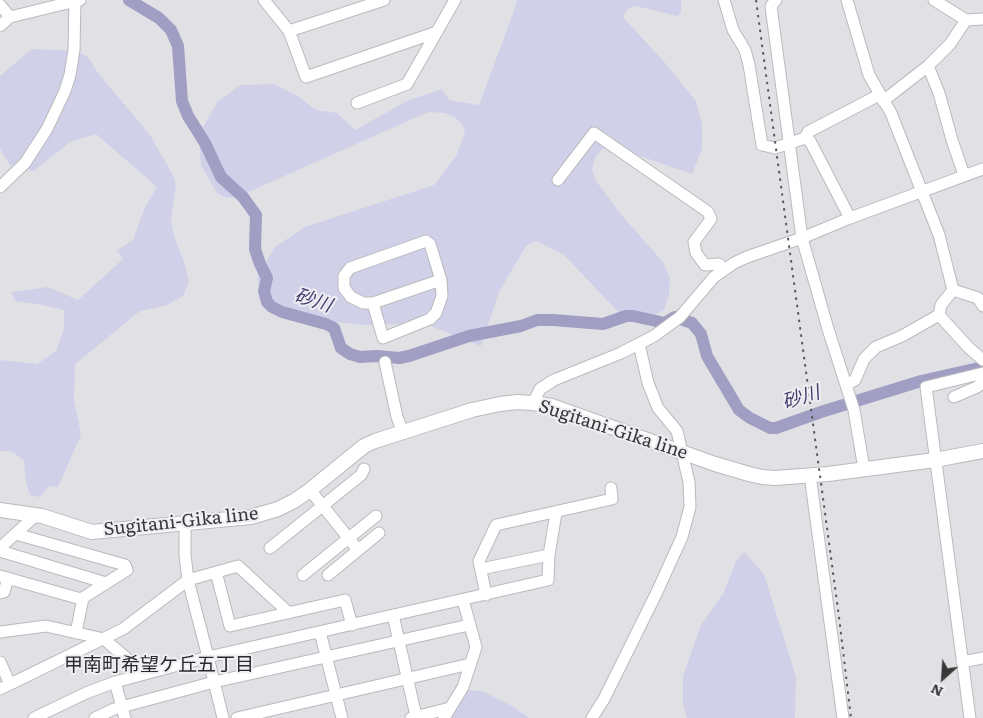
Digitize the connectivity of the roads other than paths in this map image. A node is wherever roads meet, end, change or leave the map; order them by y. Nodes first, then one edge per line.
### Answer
1 (264, 0) edge
2 (384, 0) edge
3 (455, 0) edge
4 (724, 0) edge
5 (776, 0) edge
6 (847, 0) edge
7 (934, 0) edge
8 (77, 1) edge
9 (0, 5) edge
10 (10, 17) junction
11 (983, 19) edge
12 (966, 20) junction
13 (0, 26) edge
14 (289, 31) junction
15 (437, 32) junction
16 (928, 66) junction
17 (881, 98) junction
18 (357, 102) dead end
19 (805, 138) junction
20 (789, 143) junction
21 (983, 169) edge
22 (964, 175) junction
23 (558, 180) dead end
24 (0, 187) edge
25 (922, 192) junction
26 (850, 218) junction
27 (802, 238) junction
28 (724, 269) junction
29 (441, 280) junction
30 (953, 290) junction
31 (373, 303) junction
32 (983, 306) edge
33 (939, 315) junction
34 (639, 344) junction
35 (981, 354) edge
36 (385, 362) dead end
37 (983, 373) edge
38 (983, 382) edge
39 (848, 390) junction
40 (954, 398) dead end
41 (533, 403) junction
42 (404, 432) junction
43 (683, 452) junction
44 (983, 452) edge
45 (935, 460) junction
46 (364, 469) dead end
47 (864, 469) junction
48 (810, 475) junction
49 (611, 488) dead end
50 (310, 490) junction
51 (322, 506) junction
52 (0, 510) edge
53 (556, 513) junction
54 (35, 516) junction
55 (376, 516) dead end
56 (184, 524) junction
57 (16, 534) junction
58 (379, 534) dead end
59 (348, 538) junction
60 (1, 546) edge
61 (270, 548) dead end
62 (358, 550) junction
63 (549, 555) junction
64 (481, 569) junction
65 (216, 572) junction
66 (302, 574) dead end
67 (328, 574) dead end
68 (4, 577) edge
69 (188, 580) junction
70 (106, 582) junction
71 (0, 593) edge
72 (486, 595) junction
73 (83, 598) junction
74 (462, 600) junction
75 (289, 613) junction
76 (393, 615) junction
77 (352, 625) junction
78 (470, 626) junction
79 (0, 632) edge
80 (320, 632) junction
81 (76, 633) junction
82 (104, 639) junction
83 (399, 641) junction
84 (208, 657) junction
85 (326, 658) junction
86 (983, 658) edge
87 (0, 662) edge
88 (962, 662) junction
89 (470, 664) junction
90 (144, 674) junction
91 (408, 679) junction
92 (115, 682) junction
93 (214, 682) junction
94 (5, 686) edge
95 (337, 695) junction
96 (124, 712) edge
97 (275, 713) edge
98 (447, 713) edge
99 (413, 717) edge
100 (34, 718) edge
101 (96, 718) edge
102 (223, 718) edge
103 (237, 718) edge
104 (342, 718) edge
105 (592, 718) edge
106 (843, 718) edge
107 (970, 718) edge

1 - 14 street
2 - 14 street
3 - 15 street
4 - 20 street
5 - 20 street
6 - 17 street
7 - 12 street
8 - 10 street
8 - 24 street
9 - 10 street
10 - 13 street
11 - 12 street
12 - 16 street
14 - 15 street
15 - 18 street
16 - 17 street
16 - 22 street
17 - 19 street
17 - 25 street
19 - 20 street
19 - 26 street
20 - 27 street
21 - 22 street
22 - 25 street
23 - 28 street
25 - 26 street
25 - 30 street
26 - 27 street
27 - 28 street
27 - 39 street
28 - 34 street
29 - 31 street
29 - 31 street
29 - 31 street
30 - 32 street
30 - 33 street
33 - 35 street
33 - 39 street
34 - 41 street
34 - 43 street
36 - 42 street
37 - 45 street
38 - 40 street
39 - 47 street
41 - 42 main road, Sugitani-Gika line
41 - 43 main road, Sugitani-Gika line
42 - 50 main road, Sugitani-Gika line
43 - 48 main road, Sugitani-Gika line
43 - 105 street
44 - 45 main road, Sugitani-Gika line
45 - 47 main road, Sugitani-Gika line
45 - 88 street
46 - 51 street
47 - 48 main road, Sugitani-Gika line
48 - 106 street
49 - 53 street
50 - 51 street
50 - 56 main road, Sugitani-Gika line
51 - 59 street
51 - 61 street
52 - 54 main road, Sugitani-Gika line
53 - 63 street
53 - 64 street
54 - 56 main road, Sugitani-Gika line
54 - 57 street
55 - 59 street
56 - 69 street
57 - 60 street
57 - 70 street
58 - 62 street
59 - 62 street
59 - 66 street
60 - 70 street
62 - 67 street
63 - 64 street
63 - 72 street
64 - 72 street
65 - 69 street
65 - 75 street
65 - 75 street
68 - 71 street
68 - 73 street
69 - 82 street
69 - 84 street
70 - 73 street
72 - 74 street
73 - 81 street
74 - 76 street
74 - 78 street
75 - 77 street
76 - 77 street
76 - 83 street
77 - 80 street
78 - 83 street
78 - 89 street
79 - 81 street
80 - 84 street
80 - 85 street
81 - 82 street
82 - 90 street
82 - 94 street
83 - 85 street
83 - 91 street
84 - 90 street
84 - 93 street
85 - 93 street
85 - 95 street
86 - 88 street
87 - 94 street
88 - 107 street
89 - 91 street
89 - 98 street
90 - 92 street
91 - 95 street
91 - 99 street
92 - 96 street
92 - 100 street
93 - 96 street
93 - 102 street
95 - 97 street
95 - 104 street
96 - 101 street
97 - 103 street
98 - 99 street

